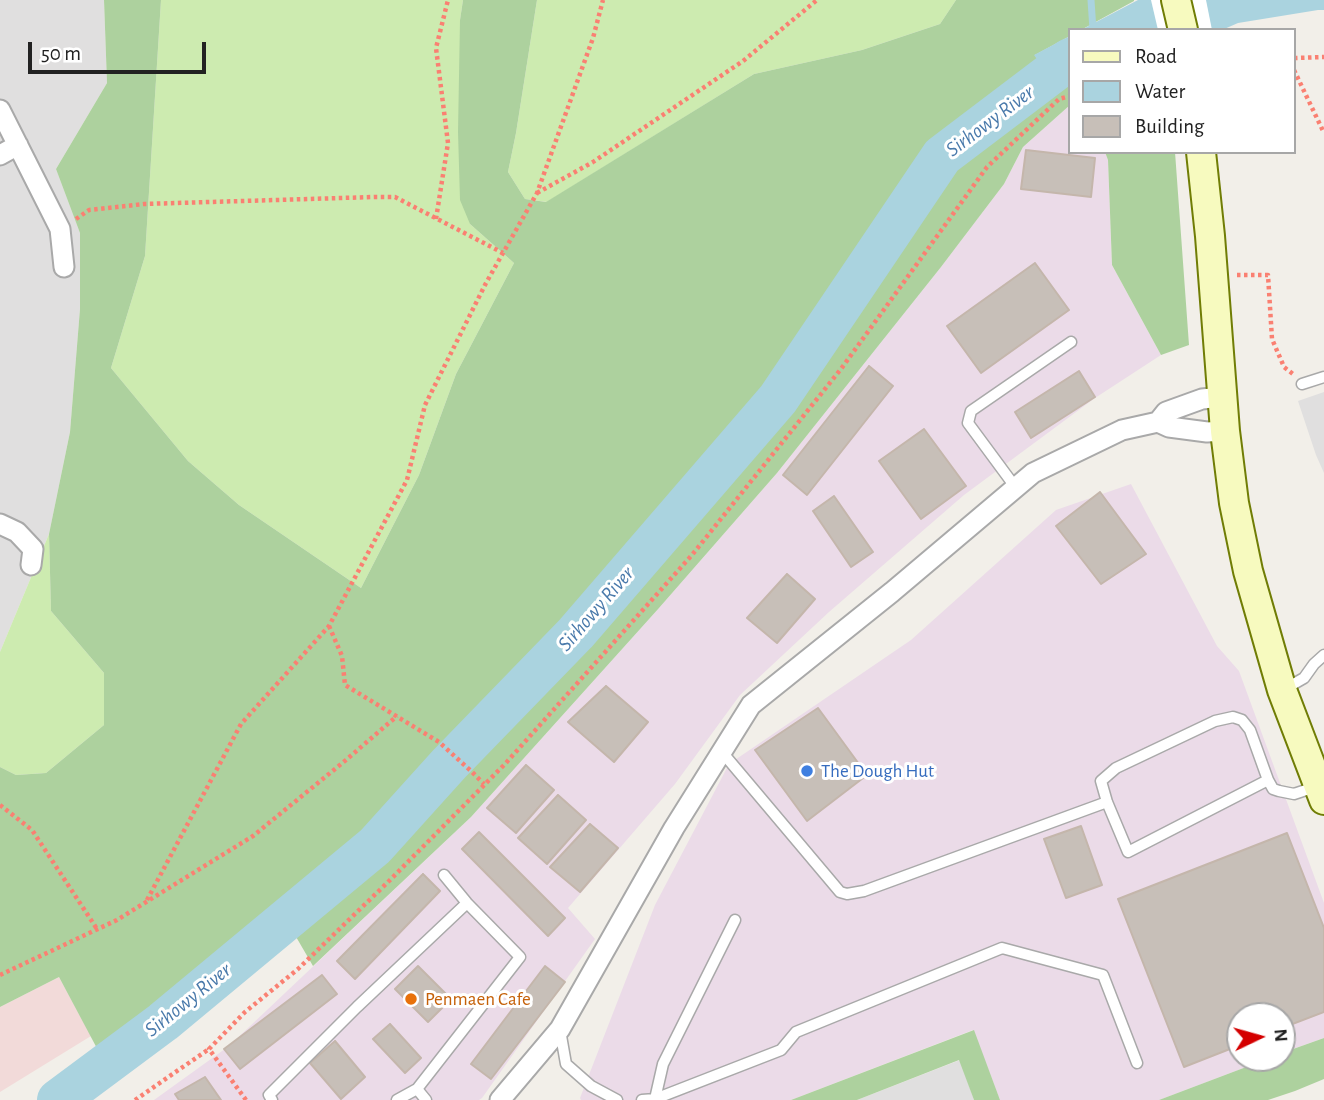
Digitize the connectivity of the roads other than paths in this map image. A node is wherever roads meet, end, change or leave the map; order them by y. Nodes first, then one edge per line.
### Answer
1 (1176, 0) edge
2 (1183, 28) edge
3 (0, 110) edge
4 (18, 145) junction
5 (1201, 154) edge
6 (0, 155) edge
7 (64, 267) dead end
8 (1071, 342) dead end
9 (1324, 377) edge
10 (1304, 384) road end
11 (1222, 397) junction
12 (1158, 422) junction
13 (1225, 431) junction
14 (1016, 488) junction
15 (0, 524) edge
16 (31, 565) dead end
17 (1324, 655) edge
18 (1282, 690) junction
19 (722, 752) junction
20 (1268, 780) junction
21 (1321, 793) edge
22 (1107, 802) junction
23 (443, 875) dead end
24 (467, 903) junction
25 (735, 920) dead end
26 (560, 1029) junction
27 (1137, 1063) dead end
28 (417, 1090) junction
29 (655, 1099) edge
30 (272, 1100) edge
31 (397, 1100) edge
32 (426, 1100) edge
33 (500, 1100) edge
34 (617, 1100) edge
35 (642, 1100) edge

1 - 2 main road
3 - 4 street
4 - 6 street
4 - 7 street
5 - 11 main road
8 - 14 lane
9 - 10 lane
11 - 12 street
11 - 13 main road
12 - 13 street
12 - 14 street
13 - 18 main road
14 - 19 street
15 - 16 street
17 - 18 lane
18 - 21 main road
19 - 22 lane
19 - 26 street
20 - 21 lane
20 - 22 lane
20 - 22 lane
23 - 24 lane
24 - 28 lane
24 - 30 lane
25 - 29 lane
26 - 33 street
26 - 34 lane
27 - 29 lane
28 - 31 lane
28 - 32 lane
29 - 35 lane

